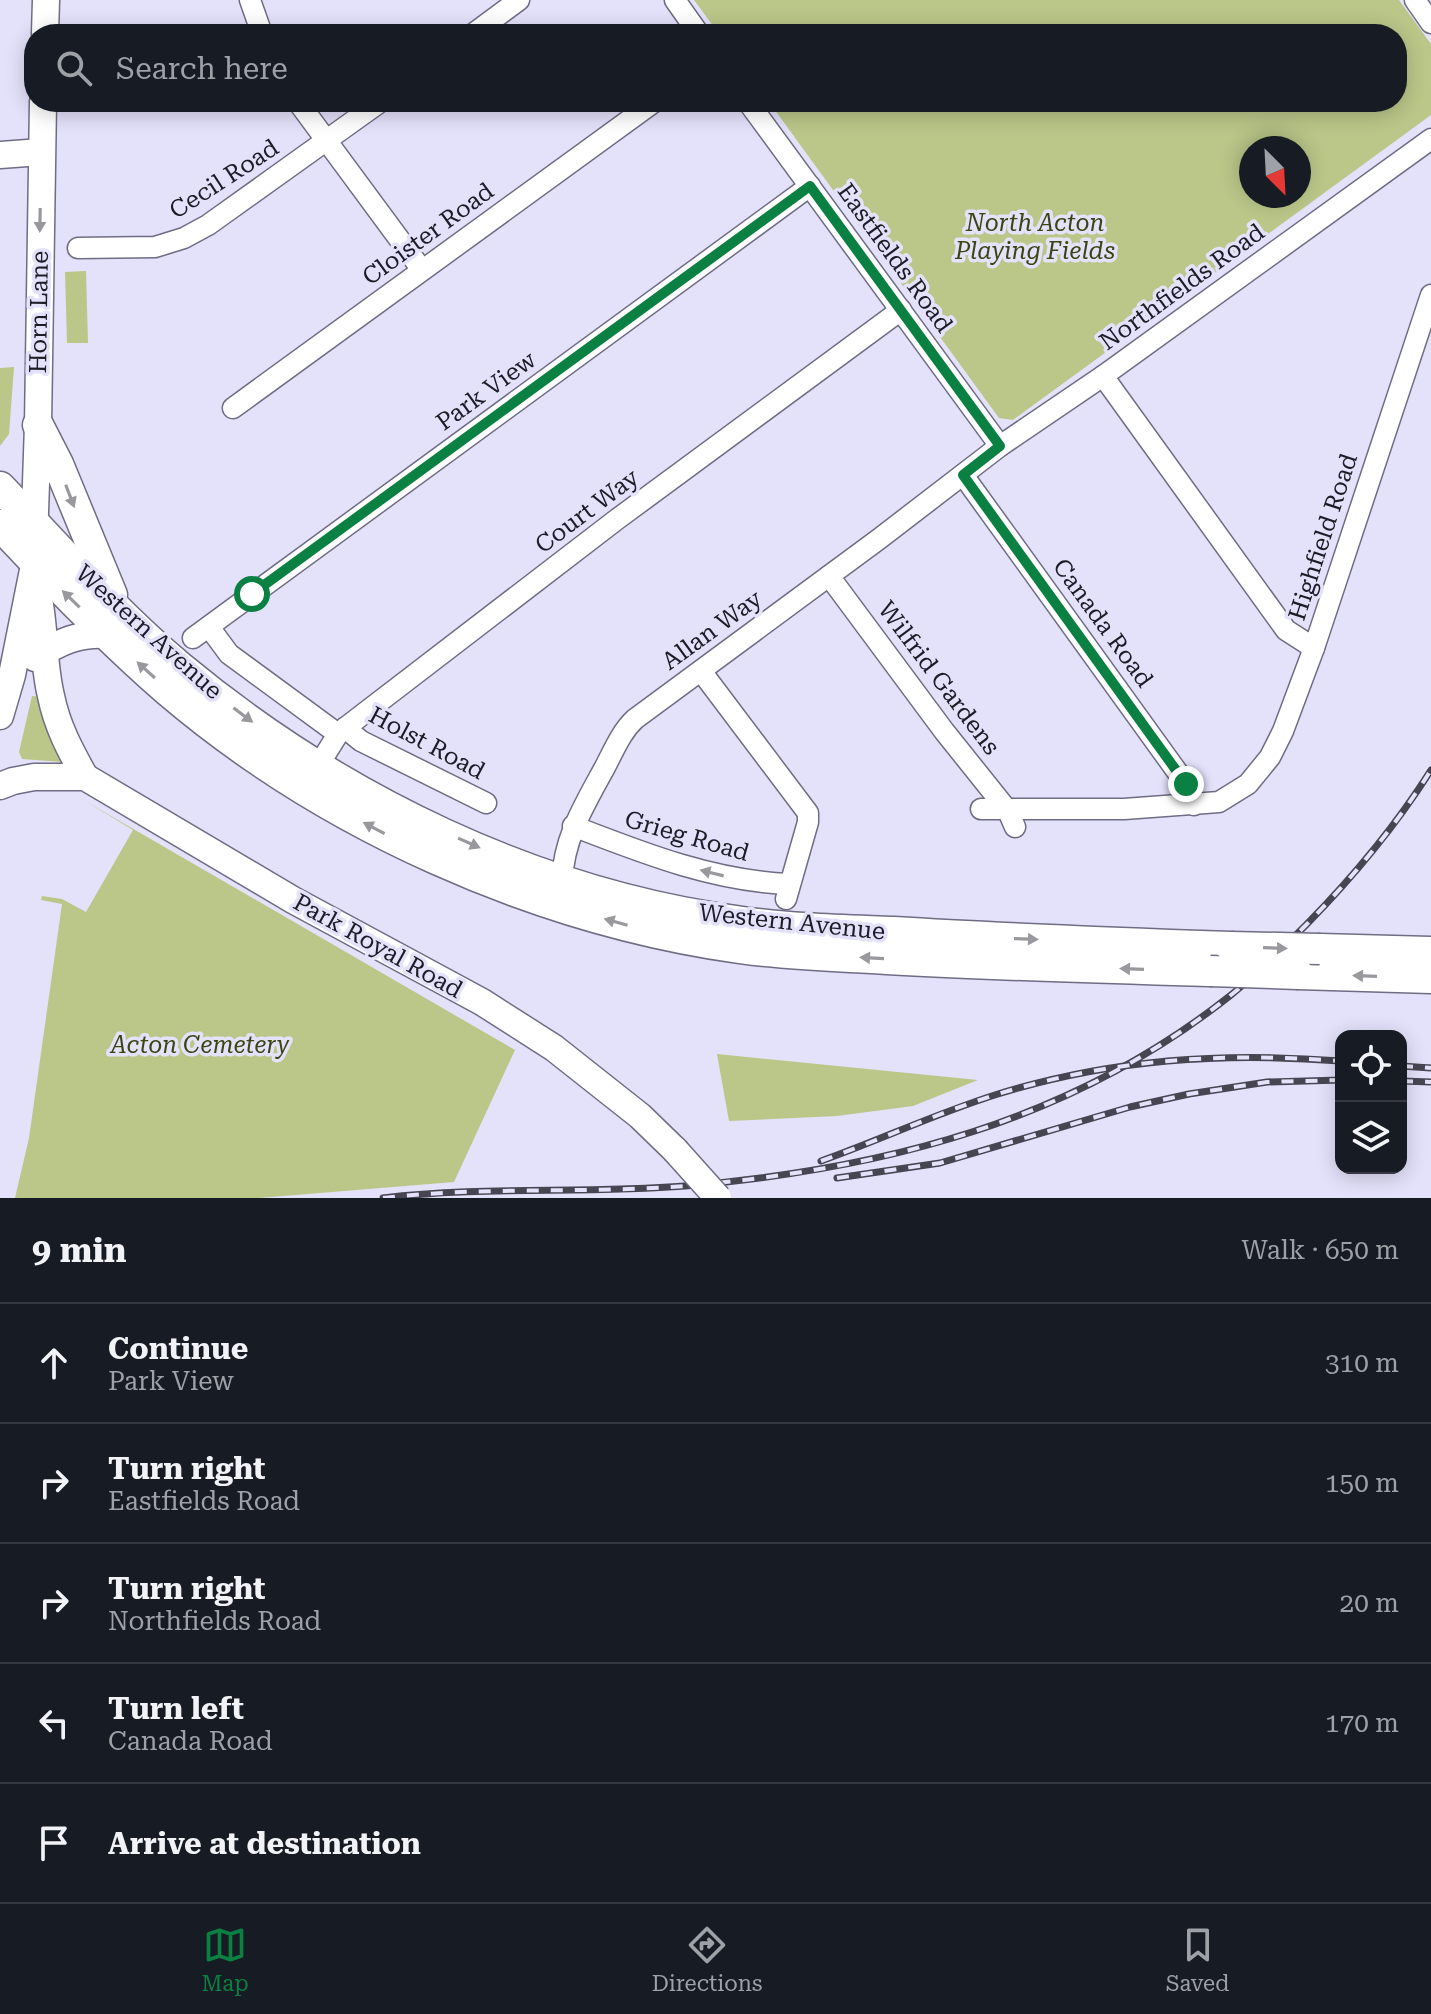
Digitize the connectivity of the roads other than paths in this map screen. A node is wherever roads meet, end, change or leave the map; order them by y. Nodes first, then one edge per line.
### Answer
1 (46, 0) edge
2 (250, 0) edge
3 (519, 0) edge
4 (675, 0) edge
5 (1415, 0) edge
6 (1431, 23) edge
7 (45, 24) edge
8 (258, 24) edge
9 (487, 24) edge
10 (692, 24) edge
11 (43, 112) edge
12 (305, 112) edge
13 (366, 112) edge
14 (640, 112) edge
15 (755, 112) edge
16 (1431, 139) edge
17 (326, 142) junction
18 (41, 152) junction
19 (0, 155) edge
20 (810, 186) junction
21 (78, 248) dead end
22 (422, 270) junction
23 (1431, 295) edge
24 (901, 310) junction
25 (1103, 376) junction
26 (233, 408) dead end
27 (38, 425) junction
28 (1000, 446) junction
29 (963, 475) junction
30 (0, 487) edge
31 (35, 523) junction
32 (0, 525) edge
33 (33, 566) junction
34 (829, 576) junction
35 (114, 623) junction
36 (201, 632) joint
37 (1314, 648) junction
38 (46, 651) junction
39 (701, 671) junction
40 (12, 675) junction
41 (0, 716) edge
42 (342, 731) junction
43 (318, 766) junction
44 (85, 777) junction
45 (0, 786) edge
46 (486, 803) dead end
47 (1194, 805) junction
48 (981, 809) dead end
49 (1012, 819) junction
50 (573, 826) junction
51 (562, 880) junction
52 (1431, 952) edge
53 (1431, 978) edge
54 (718, 1198) edge

1 - 7 main road
2 - 8 street
3 - 9 street
4 - 10 street
5 - 6 street
11 - 18 main road, Horn Lane
12 - 17 street
13 - 17 street, Cecil Road
14 - 22 street, Cloister Road
15 - 20 street, Eastfields Road
16 - 25 street, Northfields Road
17 - 21 street, Cecil Road
17 - 22 street
18 - 19 main road
18 -> 27 main road, Horn Lane
20 - 24 street, Eastfields Road
20 - 36 street, Park View
22 - 26 street, Cloister Road
23 - 37 street, Highfield Road
24 - 28 street, Eastfields Road
24 - 42 street, Court Way
25 - 28 street, Northfields Road
25 - 37 street, Highfield Road
27 - 31 main road, Horn Lane
27 -> 35 highway
28 - 29 street, Northfields Road
29 - 34 street, Allan Way
29 - 47 street, Canada Road
30 - 31 highway, Western Avenue
31 - 33 main road, Horn Lane
31 - 35 highway, Western Avenue
32 - 33 highway, Western Avenue
35 -> 33 highway, Western Avenue
33 - 38 main road
33 - 40 main road
34 - 39 street, Allan Way
34 - 49 street, Wilfrid Gardens
35 - 38 main road
35 -> 43 highway, Western Avenue
53 -> 35 highway, Western Avenue, bridge
36 - 42 street, Holst Road
37 - 47 street
38 - 40 main road
38 - 44 main road
39 - 50 street, Allan Way
39 -> 50 street, Grieg Road
40 - 41 main road
42 - 43 street, Court Way
42 - 46 street, Holst Road
43 -> 51 highway, Western Avenue
44 - 45 main road
44 - 54 main road, Park Royal Road, bridge
47 - 49 street
48 - 49 street
50 - 51 street, Allan Way
51 -> 52 highway, Western Avenue, bridge

